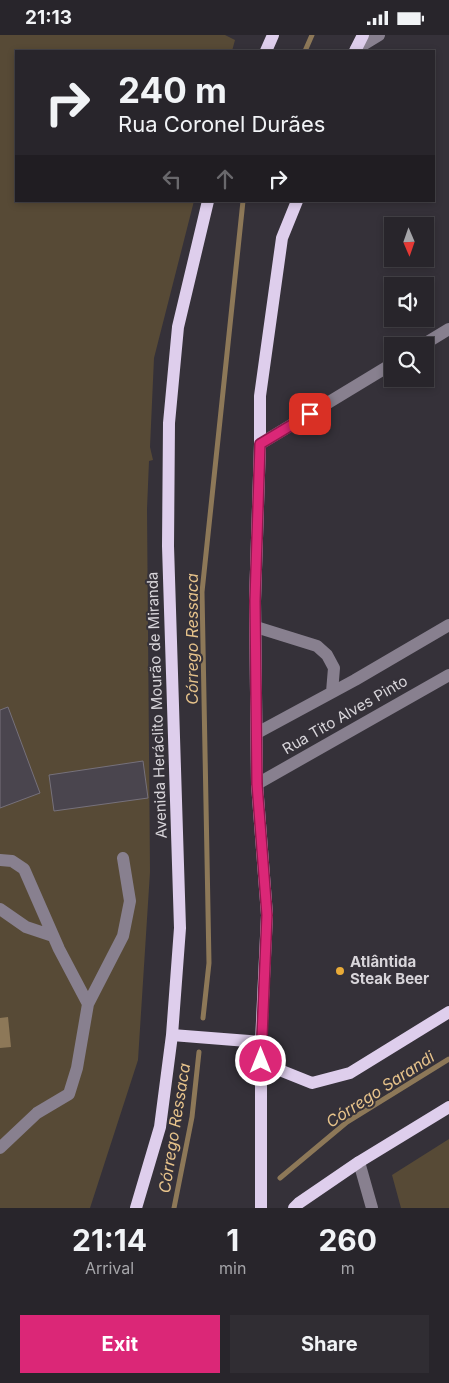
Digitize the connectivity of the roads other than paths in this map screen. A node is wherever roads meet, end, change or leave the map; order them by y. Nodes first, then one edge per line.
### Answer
1 (363, 35) edge
2 (379, 35) edge
3 (270, 36) edge
4 (266, 50) edge
5 (356, 50) edge
6 (208, 202) edge
7 (297, 202) edge
8 (449, 329) edge
9 (434, 338) edge
10 (384, 368) edge
11 (260, 444) junction
12 (449, 625) edge
13 (256, 627) junction
14 (449, 675) edge
15 (332, 692) junction
16 (257, 733) junction
17 (257, 784) junction
18 (123, 858) dead end
19 (0, 860) edge
20 (0, 909) edge
21 (53, 936) junction
22 (88, 1003) junction
23 (449, 1013) edge
24 (172, 1035) junction
25 (261, 1042) junction
26 (449, 1107) edge
27 (0, 1148) edge
28 (359, 1162) junction
29 (136, 1208) edge
30 (262, 1208) edge
31 (294, 1208) edge
32 (372, 1208) edge

1 - 5 main road
2 - 5 street
3 - 4 main road
6 - 24 main road, Avenida Heráclito Mourão de Miranda
7 - 11 main road
8 - 9 street
10 - 11 street
11 - 13 main road
12 - 15 street
13 - 15 street
13 - 16 main road
14 - 17 street, Rua Tito Alves Pinto
15 - 16 street
16 - 17 main road
17 - 25 main road
18 - 22 street
19 - 21 street
20 - 21 street
21 - 22 street
22 - 27 street
23 - 25 main road
24 - 25 main road
24 - 29 main road, Avenida Heráclito Mourão de Miranda
25 - 30 main road
26 - 28 main road
28 - 31 main road
28 - 32 street

